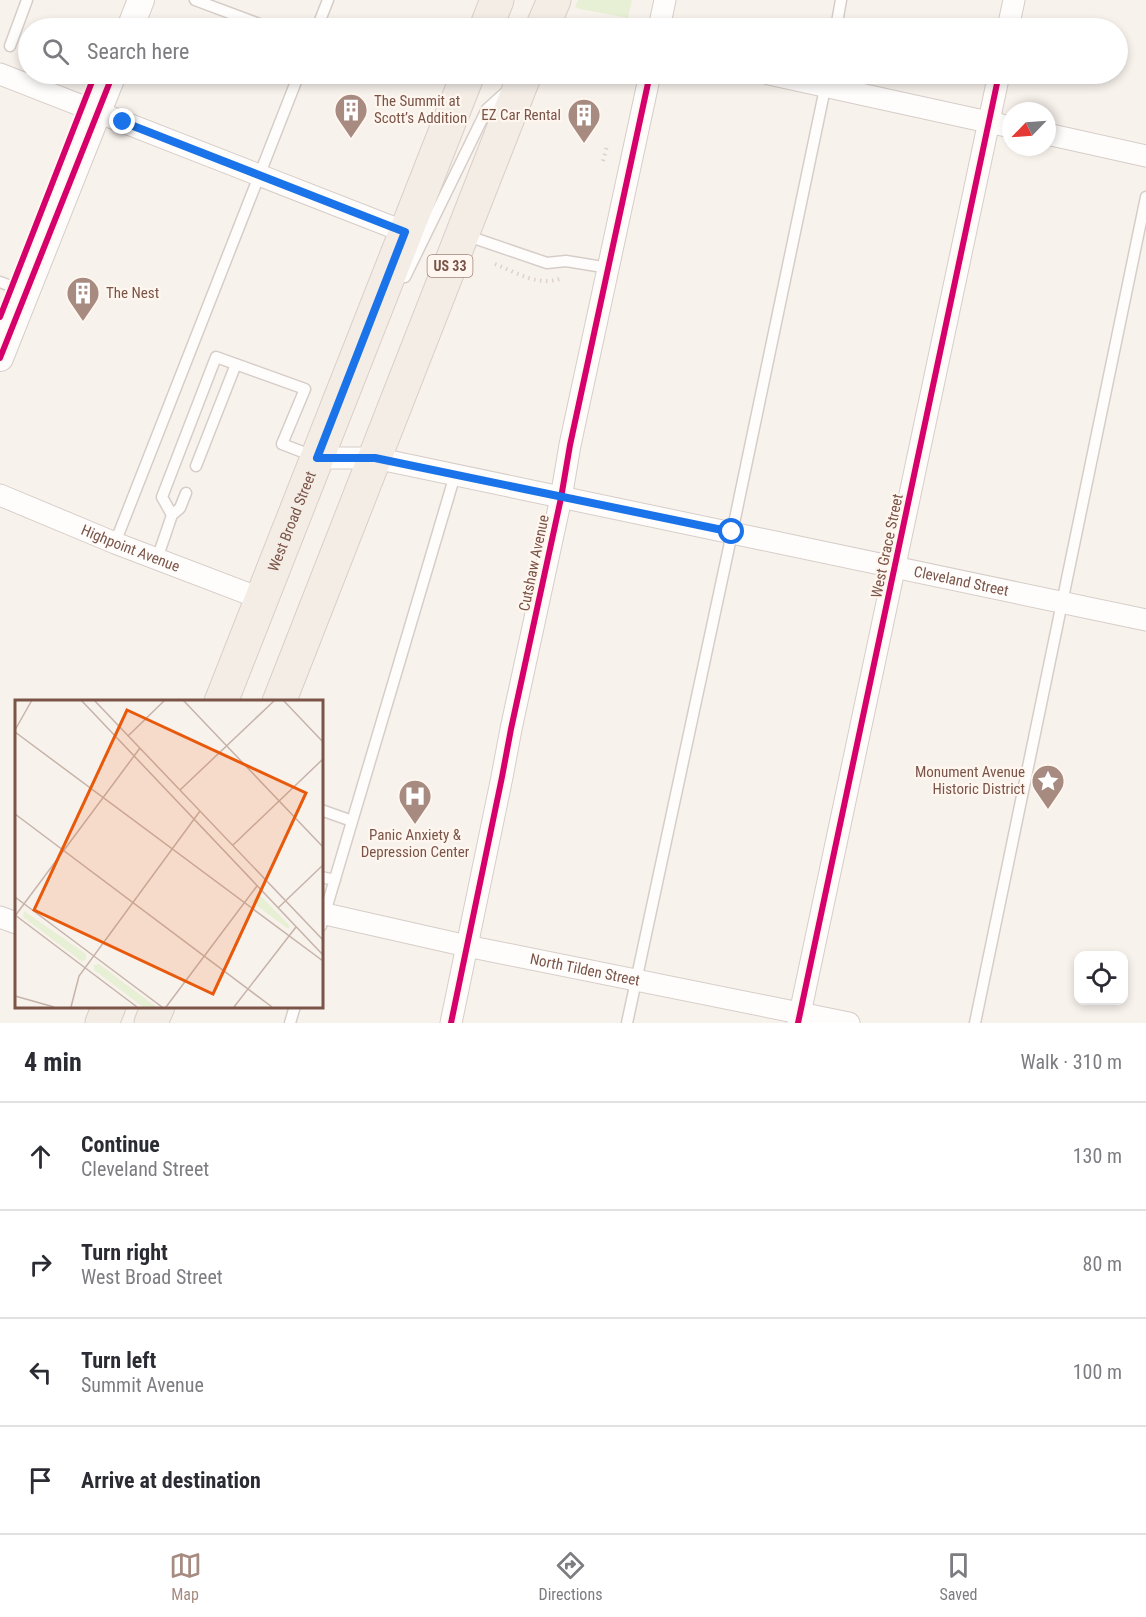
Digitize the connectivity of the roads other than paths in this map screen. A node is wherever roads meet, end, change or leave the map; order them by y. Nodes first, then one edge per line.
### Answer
1 (27, 0) edge
2 (141, 0) edge
3 (195, 0) edge
4 (328, 0) edge
5 (497, 0) edge
6 (665, 0) edge
7 (841, 0) edge
8 (1014, 0) edge
9 (20, 18) edge
10 (134, 18) edge
11 (243, 18) edge
12 (321, 18) edge
13 (490, 18) edge
14 (661, 18) edge
15 (838, 18) edge
16 (1010, 18) edge
17 (18, 24) edge
18 (10, 46) dead end
19 (0, 74) edge
20 (18, 81) edge
21 (26, 84) edge
22 (109, 84) edge
23 (295, 84) edge
24 (464, 84) edge
25 (514, 84) edge
26 (520, 84) edge
27 (648, 84) edge
28 (826, 84) edge
29 (842, 84) edge
30 (997, 84) edge
31 (97, 112) junction
32 (989, 122) junction
33 (1002, 125) edge
34 (1056, 136) edge
35 (1146, 156) edge
36 (258, 176) junction
37 (1146, 197) edge
38 (405, 232) junction
39 (462, 234) junction
40 (609, 268) junction
41 (0, 282) edge
42 (26, 292) junction
43 (375, 310) junction
44 (0, 358) edge
45 (236, 364) junction
46 (317, 458) junction
47 (375, 458) junction
48 (196, 466) dead end
49 (455, 475) junction
50 (186, 493) dead end
51 (0, 495) edge
52 (561, 498) junction
53 (172, 515) junction
54 (732, 532) junction
55 (115, 543) junction
56 (157, 559) junction
57 (895, 566) junction
58 (262, 599) junction
59 (1061, 602) junction
60 (1146, 620) edge
61 (222, 700) edge
62 (280, 700) edge
63 (322, 810) edge
64 (352, 821) junction
65 (322, 877) edge
66 (335, 880) junction
67 (0, 917) edge
68 (322, 918) edge
69 (15, 923) edge
70 (467, 946) junction
71 (636, 980) junction
72 (108, 1008) edge
73 (157, 1008) edge
74 (799, 1018) edge
75 (102, 1023) edge
76 (151, 1023) edge
77 (451, 1023) edge
78 (627, 1023) edge
79 (849, 1023) edge
80 (975, 1023) edge

1 - 9 lane
2 - 10 street
3 - 11 lane
4 - 12 lane
5 - 13 main road
6 - 14 street
7 - 15 lane
8 - 16 street
17 - 18 lane
19 - 20 street
21 - 31 street
22 - 31 street
23 - 36 lane
24 - 38 main road, West Broad Street
25 - 43 lane
26 - 39 main road, US 33
27 - 40 street, Cutshaw Avenue
28 - 54 lane
29 - 32 street
30 - 32 street, West Grace Street
31 - 36 street
31 - 42 street
32 - 33 street
32 - 57 street, West Grace Street
34 - 35 street
36 - 38 street
36 - 55 lane
37 - 59 lane
38 - 43 main road, West Broad Street
39 - 40 lane
39 - 47 main road, US 33
40 - 52 street, Cutshaw Avenue
41 - 42 lane
42 - 44 street
43 - 46 main road, West Broad Street
45 - 46 lane
45 - 48 lane
45 - 53 lane
46 - 47 street, Cleveland Street
46 - 58 main road, West Broad Street
47 - 49 street, Cleveland Street
47 - 62 main road, US 33
49 - 52 street, Cleveland Street
49 - 64 lane
50 - 53 lane
51 - 55 street, Highpoint Avenue
52 - 54 street, Cleveland Street
52 - 70 street, Cutshaw Avenue
53 - 56 lane
54 - 57 street, Cleveland Street
54 - 71 lane
55 - 56 street, Highpoint Avenue
56 - 58 street, Highpoint Avenue
57 - 59 street, Cleveland Street
57 - 74 street, West Grace Street
58 - 61 main road, West Broad Street
59 - 60 street, Cleveland Street
59 - 80 lane
63 - 64 lane
64 - 66 lane
65 - 66 lane
66 - 68 lane
67 - 69 street
68 - 70 street, North Tilden Street
70 - 71 street, North Tilden Street
70 - 77 street, Cutshaw Avenue
71 - 74 street, North Tilden Street
71 - 78 lane
72 - 75 main road
73 - 76 main road
74 - 79 street, North Tilden Street

